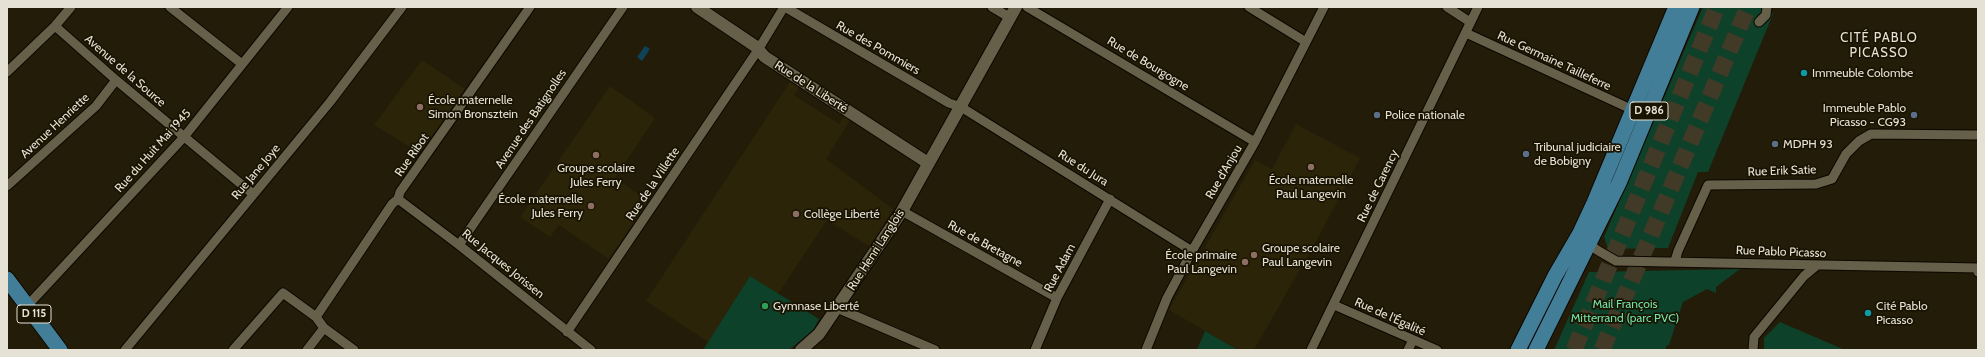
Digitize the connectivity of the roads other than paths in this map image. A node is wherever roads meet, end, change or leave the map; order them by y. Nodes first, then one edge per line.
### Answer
1 (71, 7) edge
2 (170, 7) edge
3 (288, 7) edge
4 (402, 7) edge
5 (530, 7) edge
6 (623, 7) edge
7 (697, 7) edge
8 (785, 7) edge
9 (992, 7) edge
10 (1016, 7) edge
11 (1027, 7) edge
12 (1249, 7) edge
13 (1324, 7) edge
14 (1447, 7) edge
15 (1478, 7) edge
16 (1676, 7) edge
17 (1692, 7) edge
18 (1767, 7) edge
19 (1009, 17) junction
20 (1470, 22) junction
21 (1759, 22) dead end
22 (55, 26) junction
23 (1466, 33) junction
24 (1306, 42) junction
25 (758, 50) junction
26 (242, 64) junction
27 (7, 72) edge
28 (116, 80) junction
29 (961, 107) junction
30 (1633, 110) junction
31 (1978, 135) edge
32 (184, 137) junction
33 (1255, 142) junction
34 (928, 163) junction
35 (7, 186) edge
36 (253, 194) junction
37 (398, 199) junction
38 (1110, 199) junction
39 (1594, 203) junction
40 (902, 211) junction
41 (1588, 244) junction
42 (459, 245) junction
43 (1192, 251) junction
44 (1675, 261) junction
45 (1816, 266) junction
46 (1978, 268) edge
47 (1978, 272) edge
48 (9, 286) edge
49 (1057, 298) junction
50 (28, 305) junction
51 (1334, 305) junction
52 (837, 308) junction
53 (316, 317) junction
54 (324, 328) junction
55 (567, 332) junction
56 (1413, 340) junction
57 (60, 350) edge
58 (125, 350) edge
59 (233, 350) edge
60 (307, 350) edge
61 (354, 350) edge
62 (590, 350) edge
63 (801, 350) edge
64 (935, 350) edge
65 (1035, 350) edge
66 (1146, 350) edge
67 (1311, 350) edge
68 (1408, 350) edge
69 (1437, 350) edge
70 (1518, 350) edge
71 (1536, 350) edge
72 (1753, 350) edge

1 - 22 street
2 - 26 street
3 - 26 street, Rue du Huit Mai 1945
4 - 36 street, Rue Jane Joye
5 - 37 street, Rue Ribot
6 - 42 street, Avenue des Batignolles
7 - 25 street, Rue de la Liberté
8 - 25 street, Rue de la Villette
8 - 29 street, Rue des Pommiers
9 - 19 street
10 - 19 street, Rue Henri Langlois
11 - 33 street, Rue de Bourgogne
12 - 24 street
13 - 24 street, Rue d'Anjou
14 - 20 street
15 - 20 street, Rue de Carency
16 - 30 main road, D 986
17 - 41 main road, D 986
18 - 21 street
19 - 29 street, Rue Henri Langlois
20 - 23 street, Rue de Carency
22 - 27 street
22 - 28 street, Avenue de la Source
23 - 30 street, Rue Germaine Tailleferre
23 - 51 street, Rue de Carency
24 - 33 street, Rue d'Anjou
25 - 34 street, Rue de la Liberté
25 - 55 street, Rue de la Villette
26 - 32 street, Rue du Huit Mai 1945
28 - 32 street, Avenue de la Source
28 - 35 street, Avenue Henriette
29 - 34 street, Rue Henri Langlois
29 - 38 street, Rue du Jura
30 - 39 main road, D 986
31 - 44 street, Rue Erik Satie
32 - 36 street, Avenue de la Source
32 - 50 street, Rue du Huit Mai 1945
33 - 43 street, Rue d'Anjou
34 - 40 street, Rue Henri Langlois
36 - 58 street, Rue Jane Joye
37 - 42 street, Rue Jacques Jorissen
37 - 53 street, Rue Ribot
38 - 43 street, Rue du Jura
38 - 49 street, Rue Adam
39 - 41 street
39 - 70 main road, D 986
40 - 49 street, Rue de Bretagne
40 - 52 street, Rue Henri Langlois
41 - 44 street, Rue Pablo Picasso
41 - 71 main road, D 986
42 - 55 street, Rue Jacques Jorissen
43 - 66 street, Rue d'Anjou
44 - 45 street, Rue Pablo Picasso
45 - 46 street, Rue Pablo Picasso
45 - 72 street
46 - 47 street
48 - 50 main road, D 115
49 - 65 street, Rue Adam
50 - 57 main road, D 115
51 - 56 street, Rue de l'Égalité
51 - 67 street, Rue de Carency
52 - 63 street, Rue Henri Langlois
52 - 64 street
53 - 54 street
53 - 59 street
54 - 60 street
54 - 61 street
55 - 62 street, Rue Jacques Jorissen
56 - 68 street
56 - 69 street, Rue de l'Égalité

